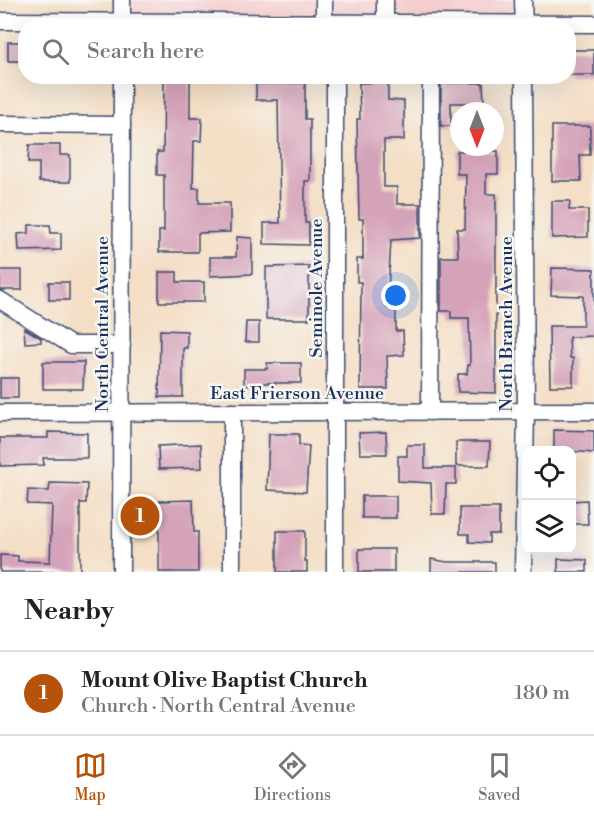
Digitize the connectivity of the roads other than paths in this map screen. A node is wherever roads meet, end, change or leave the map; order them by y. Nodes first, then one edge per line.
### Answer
1 (122, 0) edge
2 (324, 0) edge
3 (385, 0) edge
4 (524, 0) edge
5 (122, 18) edge
6 (330, 18) edge
7 (385, 18) edge
8 (524, 18) edge
9 (0, 21) edge
10 (18, 21) edge
11 (576, 24) edge
12 (594, 24) edge
13 (122, 84) edge
14 (335, 84) edge
15 (431, 84) edge
16 (524, 84) edge
17 (0, 124) edge
18 (122, 125) junction
19 (0, 300) edge
20 (122, 345) junction
21 (526, 411) junction
22 (594, 411) edge
23 (122, 412) junction
24 (232, 412) junction
25 (335, 412) junction
26 (430, 412) junction
27 (0, 413) edge
28 (121, 572) edge
29 (232, 572) edge
30 (335, 572) edge
31 (523, 572) edge

1 - 5 street
2 - 6 street
3 - 7 street
4 - 8 street
9 - 10 street
11 - 12 street
13 - 18 street, North Central Avenue
14 - 25 street, Seminole Avenue
15 - 26 street
16 - 21 street, North Branch Avenue
17 - 18 street
18 - 20 street, North Central Avenue
19 - 20 street
20 - 23 street, North Central Avenue
21 - 22 street, East Frierson Avenue
21 - 26 street, East Frierson Avenue
21 - 31 street, North Branch Avenue
23 - 24 street, East Frierson Avenue
23 - 27 street, East Frierson Avenue
23 - 28 street, North Central Avenue
24 - 25 street, East Frierson Avenue
24 - 29 street
25 - 26 street, East Frierson Avenue
25 - 30 street, Seminole Avenue

